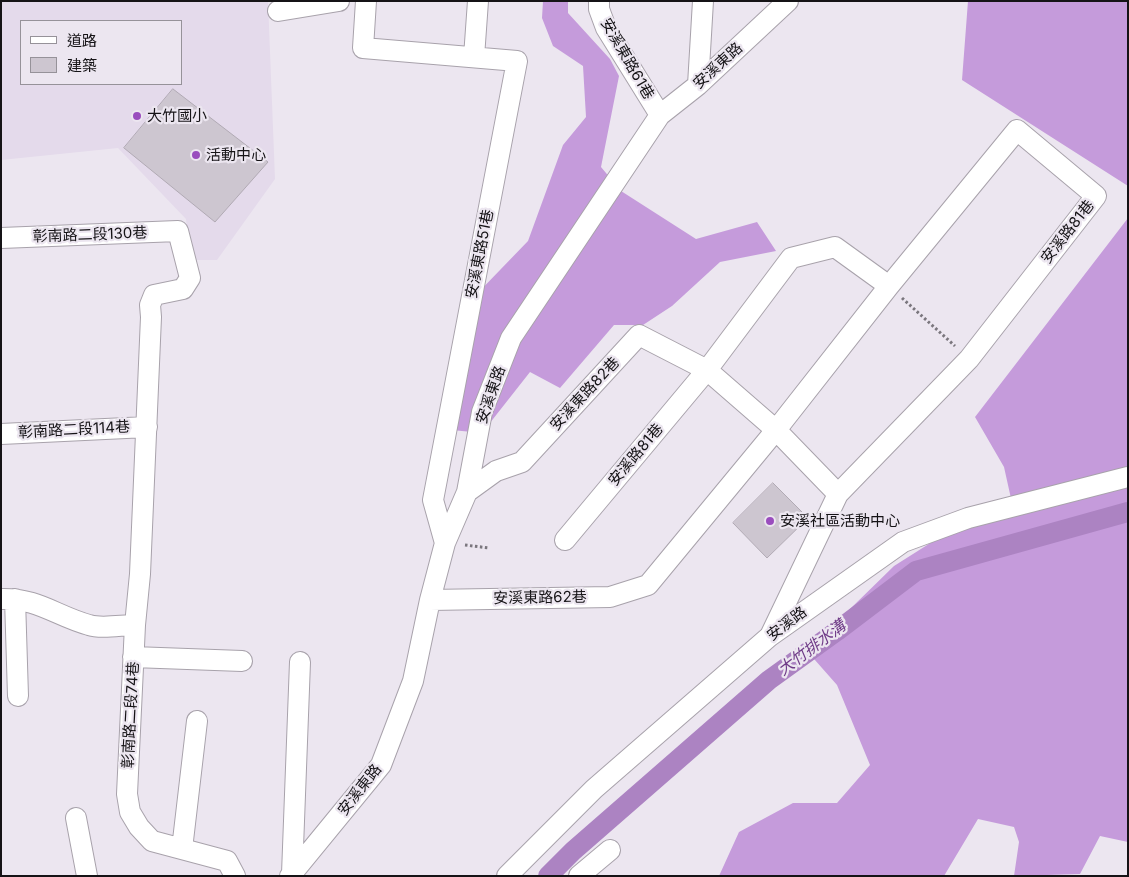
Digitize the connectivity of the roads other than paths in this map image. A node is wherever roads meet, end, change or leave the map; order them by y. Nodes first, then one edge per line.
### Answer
1 (339, 1) edge
2 (366, 1) edge
3 (478, 1) edge
4 (599, 1) edge
5 (703, 1) edge
6 (788, 1) edge
7 (278, 11) dead end
8 (474, 57) junction
9 (698, 86) junction
10 (660, 115) junction
11 (178, 231) joint
12 (1, 238) edge
13 (889, 286) junction
14 (706, 370) junction
15 (146, 427) junction
16 (776, 430) junction
17 (1, 434) edge
18 (1128, 477) edge
19 (467, 492) junction
20 (838, 494) junction
21 (565, 540) dead end
22 (445, 543) junction
23 (648, 585) joint
24 (8, 599) edge
25 (430, 600) junction
26 (135, 625) junction
27 (770, 636) junction
28 (133, 657) junction
29 (242, 661) dead end
30 (300, 662) dead end
31 (18, 696) dead end
32 (197, 721) dead end
33 (76, 818) dead end
34 (182, 849) junction
35 (610, 850) dead end
36 (291, 875) edge
37 (87, 876) edge
38 (235, 876) edge
39 (507, 876) edge
40 (579, 876) edge

1 - 7 street
2 - 8 street
3 - 8 street
4 - 10 street, 安溪東路61巷
5 - 9 street
6 - 9 street, 安溪東路
8 - 22 street, 安溪東路51巷
9 - 10 street, 安溪東路
10 - 19 street, 安溪東路
11 - 12 street, 彰南路二段130巷
11 - 15 street, 彰南路二段74巷
13 - 14 street, 安溪路81巷
13 - 16 street, 安溪路81巷
13 - 20 street, 安溪路81巷
14 - 16 street
14 - 19 street, 安溪東路82巷
14 - 21 street, 安溪路81巷
15 - 17 street, 彰南路二段114巷
15 - 26 street, 彰南路二段74巷
16 - 20 street
16 - 23 street, 安溪路81巷
18 - 27 street, 安溪路
19 - 22 street, 安溪東路
20 - 27 street, 安溪路81巷
22 - 25 street, 安溪東路
23 - 25 street, 安溪東路62巷
24 - 26 street
24 - 31 street
25 - 36 street, 安溪東路
26 - 28 street, 彰南路二段74巷
27 - 39 street, 安溪路
28 - 29 street
28 - 34 street, 彰南路二段74巷
30 - 36 street
32 - 34 street
33 - 37 street
34 - 38 street, 彰南路二段74巷
35 - 40 street

